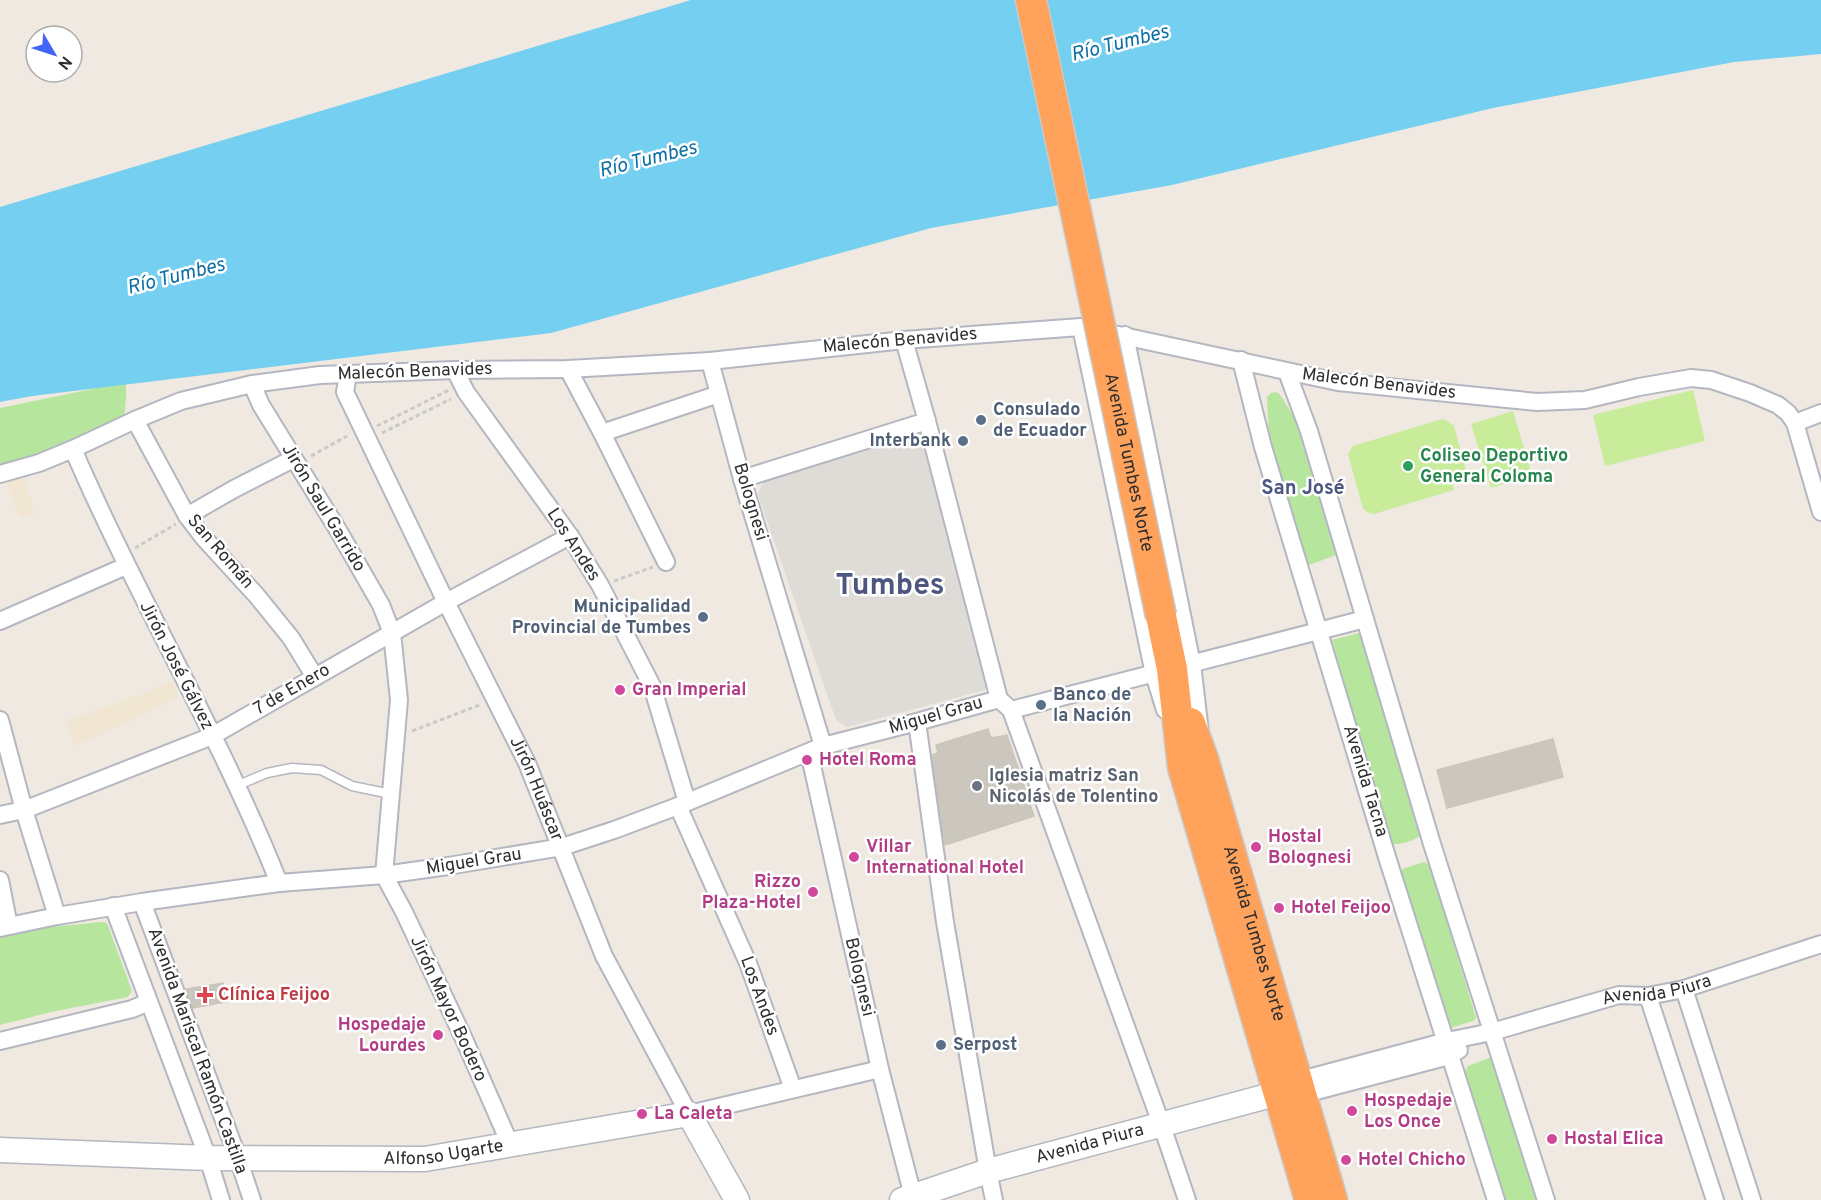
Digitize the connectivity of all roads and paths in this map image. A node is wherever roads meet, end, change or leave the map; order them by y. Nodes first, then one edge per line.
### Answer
1 (1031, 0) edge
2 (1081, 327) junction
3 (1125, 335) junction
4 (904, 339) junction
5 (1241, 360) junction
6 (710, 361) junction
7 (568, 369) junction
8 (1287, 372) junction
9 (348, 374) junction
10 (461, 382) junction
11 (252, 384) junction
12 (719, 394) junction
13 (1821, 413) edge
14 (135, 420) junction
15 (927, 421) junction
16 (1795, 423) junction
17 (365, 433) junction
18 (602, 433) junction
19 (73, 449) junction
20 (295, 461) junction
21 (0, 474) edge
22 (742, 479) junction
23 (1821, 512) edge
24 (187, 516) junction
25 (570, 536) junction
26 (124, 561) junction
27 (666, 562) joint
28 (600, 585) junction
29 (446, 602) junction
30 (1365, 619) junction
31 (0, 621) edge
32 (1320, 631) junction
33 (392, 633) junction
34 (1173, 669) junction
35 (315, 677) junction
36 (494, 699) junction
37 (1005, 704) junction
38 (0, 720) edge
39 (917, 723) junction
40 (212, 736) junction
41 (396, 736) junction
42 (816, 749) junction
43 (236, 786) junction
44 (391, 794) junction
45 (682, 804) junction
46 (24, 810) junction
47 (0, 815) edge
48 (562, 847) junction
49 (384, 875) junction
50 (0, 880) edge
51 (279, 883) junction
52 (142, 902) junction
53 (113, 906) junction
54 (57, 916) junction
55 (5, 927) edge
56 (1821, 944) edge
57 (1684, 989) junction
58 (1648, 996) junction
59 (149, 1002) junction
60 (1492, 1032) junction
61 (0, 1041) edge
62 (1448, 1048) junction
63 (880, 1069) junction
64 (793, 1089) junction
65 (1292, 1090) junction
66 (689, 1114) junction
67 (1162, 1126) junction
68 (510, 1144) junction
69 (0, 1150) edge
70 (208, 1158) junction
71 (238, 1158) junction
72 (988, 1171) junction
73 (910, 1199) edge
74 (222, 1200) edge
75 (252, 1200) edge
76 (737, 1200) edge
77 (994, 1200) edge
78 (1187, 1200) edge
79 (1310, 1200) edge
80 (1332, 1200) edge
81 (1496, 1200) edge
82 (1546, 1200) edge
83 (1716, 1200) edge
84 (1752, 1200) edge

1 - 34 highway, Avenida Tumbes Norte, bridge
2 - 3 street, Malecón Benavides
2 - 4 street, Malecón Benavides
2 - 34 street
3 - 5 street, Malecón Benavides
3 - 34 street
4 - 6 street, Malecón Benavides
4 - 15 street
5 - 8 street, Malecón Benavides
5 - 32 street, Avenida Tacna
6 - 7 street, Malecón Benavides
6 - 12 street, Bolognesi
7 - 10 street, Malecón Benavides
7 - 18 street
8 - 16 street, Malecón Benavides
8 - 30 street
9 - 10 street, Malecón Benavides
9 - 11 street, Malecón Benavides
9 - 17 street, Jirón Huáscar
10 - 17 path
10 - 17 path
10 - 25 street, Los Andes
11 - 14 street, Malecón Benavides
11 - 20 street, Jirón Saul Garrido
12 - 18 street
12 - 22 street, Bolognesi
13 - 16 street
14 - 19 street, Malecón Benavides
14 - 24 street, San Román
15 - 22 street
15 - 37 street
16 - 23 street
17 - 20 path
17 - 29 street, Jirón Huáscar
18 - 27 street
19 - 21 street, Malecón Benavides
19 - 26 street, Jirón José Gálvez
20 - 24 street
20 - 33 street, Jirón Saul Garrido
22 - 42 street, Bolognesi
24 - 26 path
24 - 35 street, San Román
25 - 28 street, Los Andes
25 - 29 street, 7 de Enero
26 - 31 street
26 - 40 street, Jirón José Gálvez
27 - 28 path
28 - 45 street, Los Andes
29 - 33 street, 7 de Enero
29 - 36 street, Jirón Huáscar
30 - 32 street, Miguel Grau
30 - 60 street
32 - 34 street, Miguel Grau
32 - 62 street, Avenida Tacna
33 - 35 street, 7 de Enero
33 - 41 street, Jirón Saul Garrido
34 - 37 street, Miguel Grau
34 - 65 highway, Avenida Tumbes Norte
35 - 40 street, 7 de Enero
36 - 41 path
36 - 48 street, Jirón Huáscar
37 - 39 street, Miguel Grau
37 - 67 street
38 - 46 street
39 - 42 street, Miguel Grau
39 - 72 street
40 - 43 street, Jirón José Gálvez
40 - 46 street, 7 de Enero
41 - 44 street, Jirón Saul Garrido
42 - 45 street, Miguel Grau
42 - 63 street, Bolognesi
43 - 44 lane
43 - 51 street, Jirón José Gálvez
44 - 49 street, Jirón Saul Garrido
45 - 48 street, Miguel Grau
45 - 64 street, Los Andes
46 - 47 street, 7 de Enero
46 - 54 street
48 - 49 street, Miguel Grau
48 - 66 street, Jirón Huáscar
49 - 51 street, Miguel Grau
49 - 68 street, Jirón Mayor Bodero
50 - 55 street
51 - 52 street, Miguel Grau
52 - 53 street, Miguel Grau
52 - 71 street, Avenida Mariscal Ramón Castilla
53 - 54 street, Miguel Grau
53 - 59 street, Avenida Mariscal Ramón Castilla
54 - 55 street, Miguel Grau
56 - 57 street, Avenida Piura
57 - 58 street, Avenida Piura
57 - 84 street
58 - 60 street, Avenida Piura
58 - 83 street
59 - 61 street
59 - 70 street, Avenida Mariscal Ramón Castilla
60 - 62 street, Avenida Piura
60 - 82 street
62 - 65 street, Avenida Piura
62 - 81 street, Avenida Tacna
63 - 64 street, Alfonso Ugarte
63 - 73 street, Bolognesi
64 - 66 street, Alfonso Ugarte
65 - 67 main road, Avenida Piura
65 - 79 highway, Avenida Tumbes Norte
65 - 80 highway, Avenida Tumbes Norte
66 - 68 main road, Alfonso Ugarte
66 - 76 main road, Jirón Huáscar
67 - 72 main road, Avenida Piura
67 - 78 street
68 - 71 main road, Alfonso Ugarte
69 - 70 main road, Alfonso Ugarte
70 - 71 main road, Alfonso Ugarte
70 - 74 street, Avenida Mariscal Ramón Castilla
71 - 75 street, Avenida Mariscal Ramón Castilla
72 - 73 main road, Avenida Piura
72 - 77 street

